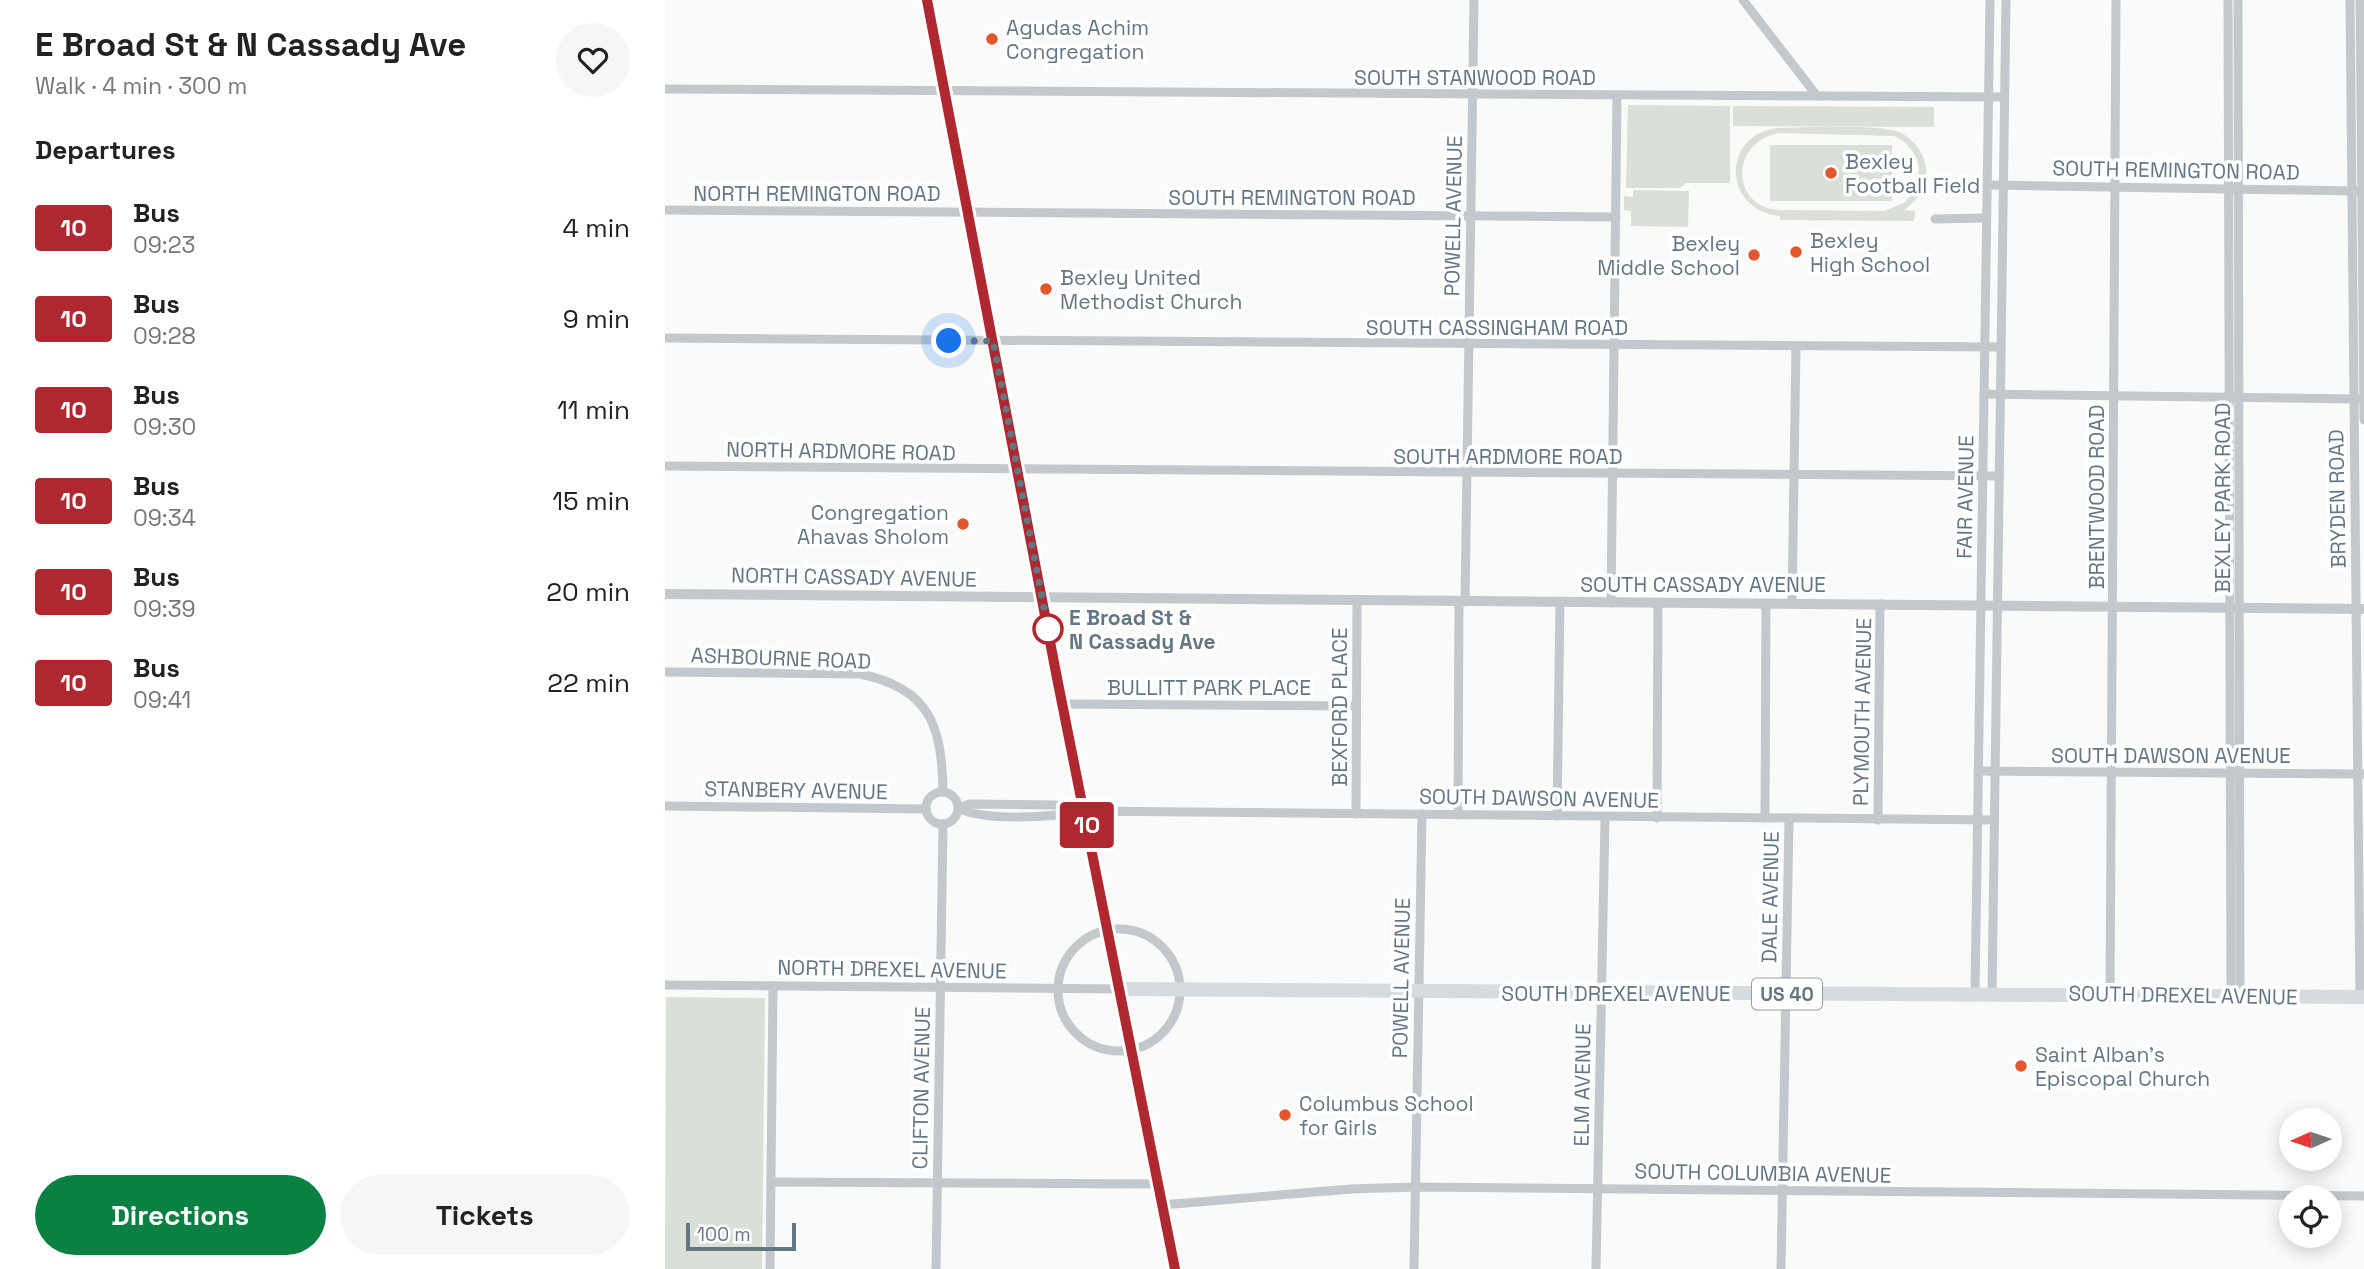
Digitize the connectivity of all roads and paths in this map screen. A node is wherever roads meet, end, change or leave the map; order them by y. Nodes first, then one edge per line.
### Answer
1 (927, 0) edge
2 (1474, 0) edge
3 (1743, 0) edge
4 (1990, 0) edge
5 (2005, 0) edge
6 (2116, 0) edge
7 (2228, 0) edge
8 (2238, 0) edge
9 (2350, 0) edge
10 (2360, 0) edge
11 (665, 89) edge
12 (945, 92) junction
13 (1472, 95) junction
14 (1617, 95) junction
15 (1817, 96) junction
16 (1988, 97) junction
17 (2004, 97) junction
18 (1987, 185) junction
19 (2003, 185) junction
20 (2115, 188) junction
21 (2234, 189) junction
22 (2359, 191) edge
23 (665, 209) edge
24 (968, 212) junction
25 (1470, 216) junction
26 (1616, 217) junction
27 (1986, 218) junction
28 (1935, 219) dead end
29 (665, 338) edge
30 (993, 341) junction
31 (1468, 345) junction
32 (1615, 345) junction
33 (1796, 346) junction
34 (1985, 347) junction
35 (2001, 347) junction
36 (1984, 394) junction
37 (2000, 395) junction
38 (2114, 397) junction
39 (2234, 398) junction
40 (2361, 399) edge
41 (2364, 420) edge
42 (665, 466) edge
43 (1017, 470) junction
44 (1466, 473) junction
45 (1613, 474) junction
46 (1794, 475) junction
47 (1983, 476) junction
48 (1999, 476) junction
49 (665, 594) edge
50 (1042, 598) junction
51 (1357, 601) junction
52 (1462, 602) junction
53 (1560, 602) junction
54 (1611, 603) junction
55 (1658, 603) junction
56 (1766, 604) junction
57 (1792, 604) junction
58 (1880, 604) junction
59 (1981, 605) junction
60 (1997, 605) junction
61 (2113, 607) junction
62 (2235, 608) junction
63 (2360, 609) edge
64 (665, 672) edge
65 (1062, 704) junction
66 (1356, 706) junction
67 (1978, 771) junction
68 (1995, 771) junction
69 (2112, 771) junction
70 (2235, 773) junction
71 (2361, 774) edge
72 (943, 792) junction
73 (665, 806) edge
74 (958, 808) junction
75 (926, 809) junction
76 (1084, 811) junction
77 (1356, 814) junction
78 (1422, 814) junction
79 (1458, 815) junction
80 (1557, 816) junction
81 (1605, 817) junction
82 (1657, 818) junction
83 (1765, 818) junction
84 (1789, 819) junction
85 (1878, 820) junction
86 (1978, 820) junction
87 (1994, 820) junction
88 (943, 824) junction
89 (1108, 930) junction
90 (665, 985) edge
91 (773, 986) junction
92 (940, 987) junction
93 (1058, 988) junction
94 (1119, 989) junction
95 (1181, 989) junction
96 (1419, 991) junction
97 (1601, 993) junction
98 (1992, 993) junction
99 (1975, 994) junction
100 (2110, 994) junction
101 (1786, 995) junction
102 (2236, 995) junction
103 (2362, 997) edge
104 (1131, 1050) junction
105 (771, 1182) junction
106 (937, 1184) junction
107 (1158, 1184) junction
108 (1415, 1188) junction
109 (1597, 1189) junction
110 (1783, 1191) junction
111 (2364, 1196) edge
112 (1163, 1205) junction
113 (770, 1269) edge
114 (936, 1269) edge
115 (1175, 1269) edge
116 (1414, 1269) edge
117 (1596, 1269) edge
118 (1781, 1269) edge

1 - 12 main road
2 - 13 street, POWELL AVENUE
3 - 15 street
4 - 16 street, FAIR AVENUE
5 - 17 street, FAIR AVENUE
6 - 20 street, BRENTWOOD ROAD
7 - 21 street, BEXLEY PARK ROAD
8 - 21 street, BEXLEY PARK ROAD
9 - 22 street, BRYDEN ROAD
10 - 22 street, BRYDEN ROAD
11 - 12 street, SOUTH STANWOOD ROAD
12 - 13 street, SOUTH STANWOOD ROAD
12 - 24 main road
13 - 14 street, SOUTH STANWOOD ROAD
13 - 25 street, POWELL AVENUE
14 - 15 street, SOUTH STANWOOD ROAD
14 - 26 street
15 - 16 street, SOUTH STANWOOD ROAD
16 - 17 street, SOUTH STANWOOD ROAD
16 - 18 street, FAIR AVENUE
17 - 19 street, FAIR AVENUE
18 - 19 street, SOUTH REMINGTON ROAD
18 - 27 street, FAIR AVENUE
19 - 20 street, SOUTH REMINGTON ROAD
19 - 35 street, FAIR AVENUE
20 - 21 street, SOUTH REMINGTON ROAD
20 - 38 street, BRENTWOOD ROAD
21 - 22 street, SOUTH REMINGTON ROAD
21 - 39 street, BEXLEY PARK ROAD
22 - 40 street, BRYDEN ROAD
23 - 24 street, NORTH REMINGTON ROAD
24 - 25 street, SOUTH REMINGTON ROAD
24 - 30 main road
25 - 26 street, SOUTH REMINGTON ROAD
25 - 31 street, POWELL AVENUE
26 - 32 street
27 - 28 street
27 - 34 street, FAIR AVENUE
29 - 30 street, SOUTH CASSINGHAM ROAD
30 - 31 street, SOUTH CASSINGHAM ROAD
30 - 43 main road
31 - 32 street, SOUTH CASSINGHAM ROAD
31 - 44 street, POWELL AVENUE
32 - 33 street, SOUTH CASSINGHAM ROAD
32 - 45 street
33 - 34 street, SOUTH CASSINGHAM ROAD
33 - 46 street
34 - 35 street, SOUTH CASSINGHAM ROAD
34 - 36 street, FAIR AVENUE
35 - 37 street, FAIR AVENUE
36 - 37 street
36 - 47 street, FAIR AVENUE
37 - 38 street
37 - 48 street, FAIR AVENUE
38 - 39 street
38 - 61 street, BRENTWOOD ROAD
39 - 40 street
39 - 62 street, BEXLEY PARK ROAD
40 - 41 street, BRYDEN ROAD
40 - 63 street, BRYDEN ROAD
42 - 43 street, NORTH ARDMORE ROAD
43 - 44 street, SOUTH ARDMORE ROAD
43 - 50 main road
44 - 45 street, SOUTH ARDMORE ROAD
44 - 52 street, POWELL AVENUE
45 - 46 street, SOUTH ARDMORE ROAD
45 - 54 street
46 - 47 street, SOUTH ARDMORE ROAD
46 - 57 street
47 - 48 street, SOUTH ARDMORE ROAD
47 - 59 street, FAIR AVENUE
48 - 60 street, FAIR AVENUE
49 - 50 street, NORTH CASSADY AVENUE
50 - 51 street, SOUTH CASSADY AVENUE
50 - 65 main road
51 - 52 street, SOUTH CASSADY AVENUE
51 - 66 street, BEXFORD PLACE
52 - 53 street, SOUTH CASSADY AVENUE
52 - 79 street, POWELL AVENUE
53 - 54 street, SOUTH CASSADY AVENUE
53 - 80 street
54 - 55 street, SOUTH CASSADY AVENUE
55 - 56 street, SOUTH CASSADY AVENUE
55 - 82 street
56 - 57 street, SOUTH CASSADY AVENUE
56 - 83 street, DALE AVENUE
57 - 58 street, SOUTH CASSADY AVENUE
58 - 59 street, SOUTH CASSADY AVENUE
58 - 85 street, PLYMOUTH AVENUE
59 - 60 street, SOUTH CASSADY AVENUE
59 - 67 street, FAIR AVENUE
60 - 61 street, SOUTH CASSADY AVENUE
60 - 68 street, FAIR AVENUE
61 - 62 street, SOUTH CASSADY AVENUE
61 - 69 street, BRENTWOOD ROAD
62 - 63 street, SOUTH CASSADY AVENUE
62 - 70 street, BEXLEY PARK ROAD
63 - 71 street, BRYDEN ROAD
64 - 72 street, ASHBOURNE ROAD
65 - 66 street, BULLITT PARK PLACE
65 - 76 main road
66 - 77 street, BEXFORD PLACE
67 - 68 street, SOUTH DAWSON AVENUE
67 - 86 street, FAIR AVENUE
68 - 69 street, SOUTH DAWSON AVENUE
68 - 87 street, FAIR AVENUE
69 - 70 street, SOUTH DAWSON AVENUE
69 - 100 street, BRENTWOOD ROAD
70 - 71 street, SOUTH DAWSON AVENUE
70 - 102 street, BEXLEY PARK ROAD
71 - 103 street, BRYDEN ROAD
72 - 74 street
72 - 75 street
73 - 75 street, STANBERY AVENUE
74 - 76 street
74 - 88 street
75 - 88 street
76 - 77 street, SOUTH DAWSON AVENUE
76 - 89 main road
77 - 78 street, SOUTH DAWSON AVENUE
78 - 79 street, SOUTH DAWSON AVENUE
78 - 96 street, POWELL AVENUE
79 - 80 street, SOUTH DAWSON AVENUE
80 - 81 street, SOUTH DAWSON AVENUE
81 - 82 street, SOUTH DAWSON AVENUE
81 - 97 street, ELM AVENUE
82 - 83 street, SOUTH DAWSON AVENUE
83 - 84 street, SOUTH DAWSON AVENUE
84 - 85 street, SOUTH DAWSON AVENUE
84 - 101 street, DALE AVENUE
85 - 86 street, SOUTH DAWSON AVENUE
86 - 87 street, SOUTH DAWSON AVENUE
86 - 99 street, FAIR AVENUE
87 - 98 street, FAIR AVENUE
88 - 92 street, CLIFTON AVENUE
89 - 93 street
89 - 94 main road
89 - 95 street
90 - 91 street, NORTH DREXEL AVENUE
91 - 92 street, NORTH DREXEL AVENUE
91 - 105 street
92 - 93 street, NORTH DREXEL AVENUE
92 - 106 street, CLIFTON AVENUE
93 - 94 street, NORTH DREXEL AVENUE
93 - 104 street
94 - 95 main road, SOUTH DREXEL AVENUE / US 40
94 - 104 main road
95 - 96 main road, SOUTH DREXEL AVENUE / US 40
95 - 104 street
96 - 97 main road, SOUTH DREXEL AVENUE / US 40
96 - 108 street, POWELL AVENUE
97 - 101 main road, SOUTH DREXEL AVENUE / US 40
97 - 109 street, ELM AVENUE
98 - 99 main road, SOUTH DREXEL AVENUE / US 40
98 - 100 main road, SOUTH DREXEL AVENUE / US 40
99 - 101 main road, SOUTH DREXEL AVENUE / US 40
100 - 102 main road, SOUTH DREXEL AVENUE / US 40
101 - 110 street, DALE AVENUE
102 - 103 main road, SOUTH DREXEL AVENUE / US 40
104 - 107 main road
105 - 106 street
105 - 113 street
106 - 107 street
106 - 114 street, CLIFTON AVENUE
107 - 112 main road
108 - 109 street, SOUTH COLUMBIA AVENUE
108 - 112 street, SOUTH COLUMBIA AVENUE
108 - 116 street, POWELL AVENUE
109 - 110 street, SOUTH COLUMBIA AVENUE
109 - 117 street, ELM AVENUE
110 - 111 street, SOUTH COLUMBIA AVENUE
110 - 118 street, DALE AVENUE
112 - 115 main road

